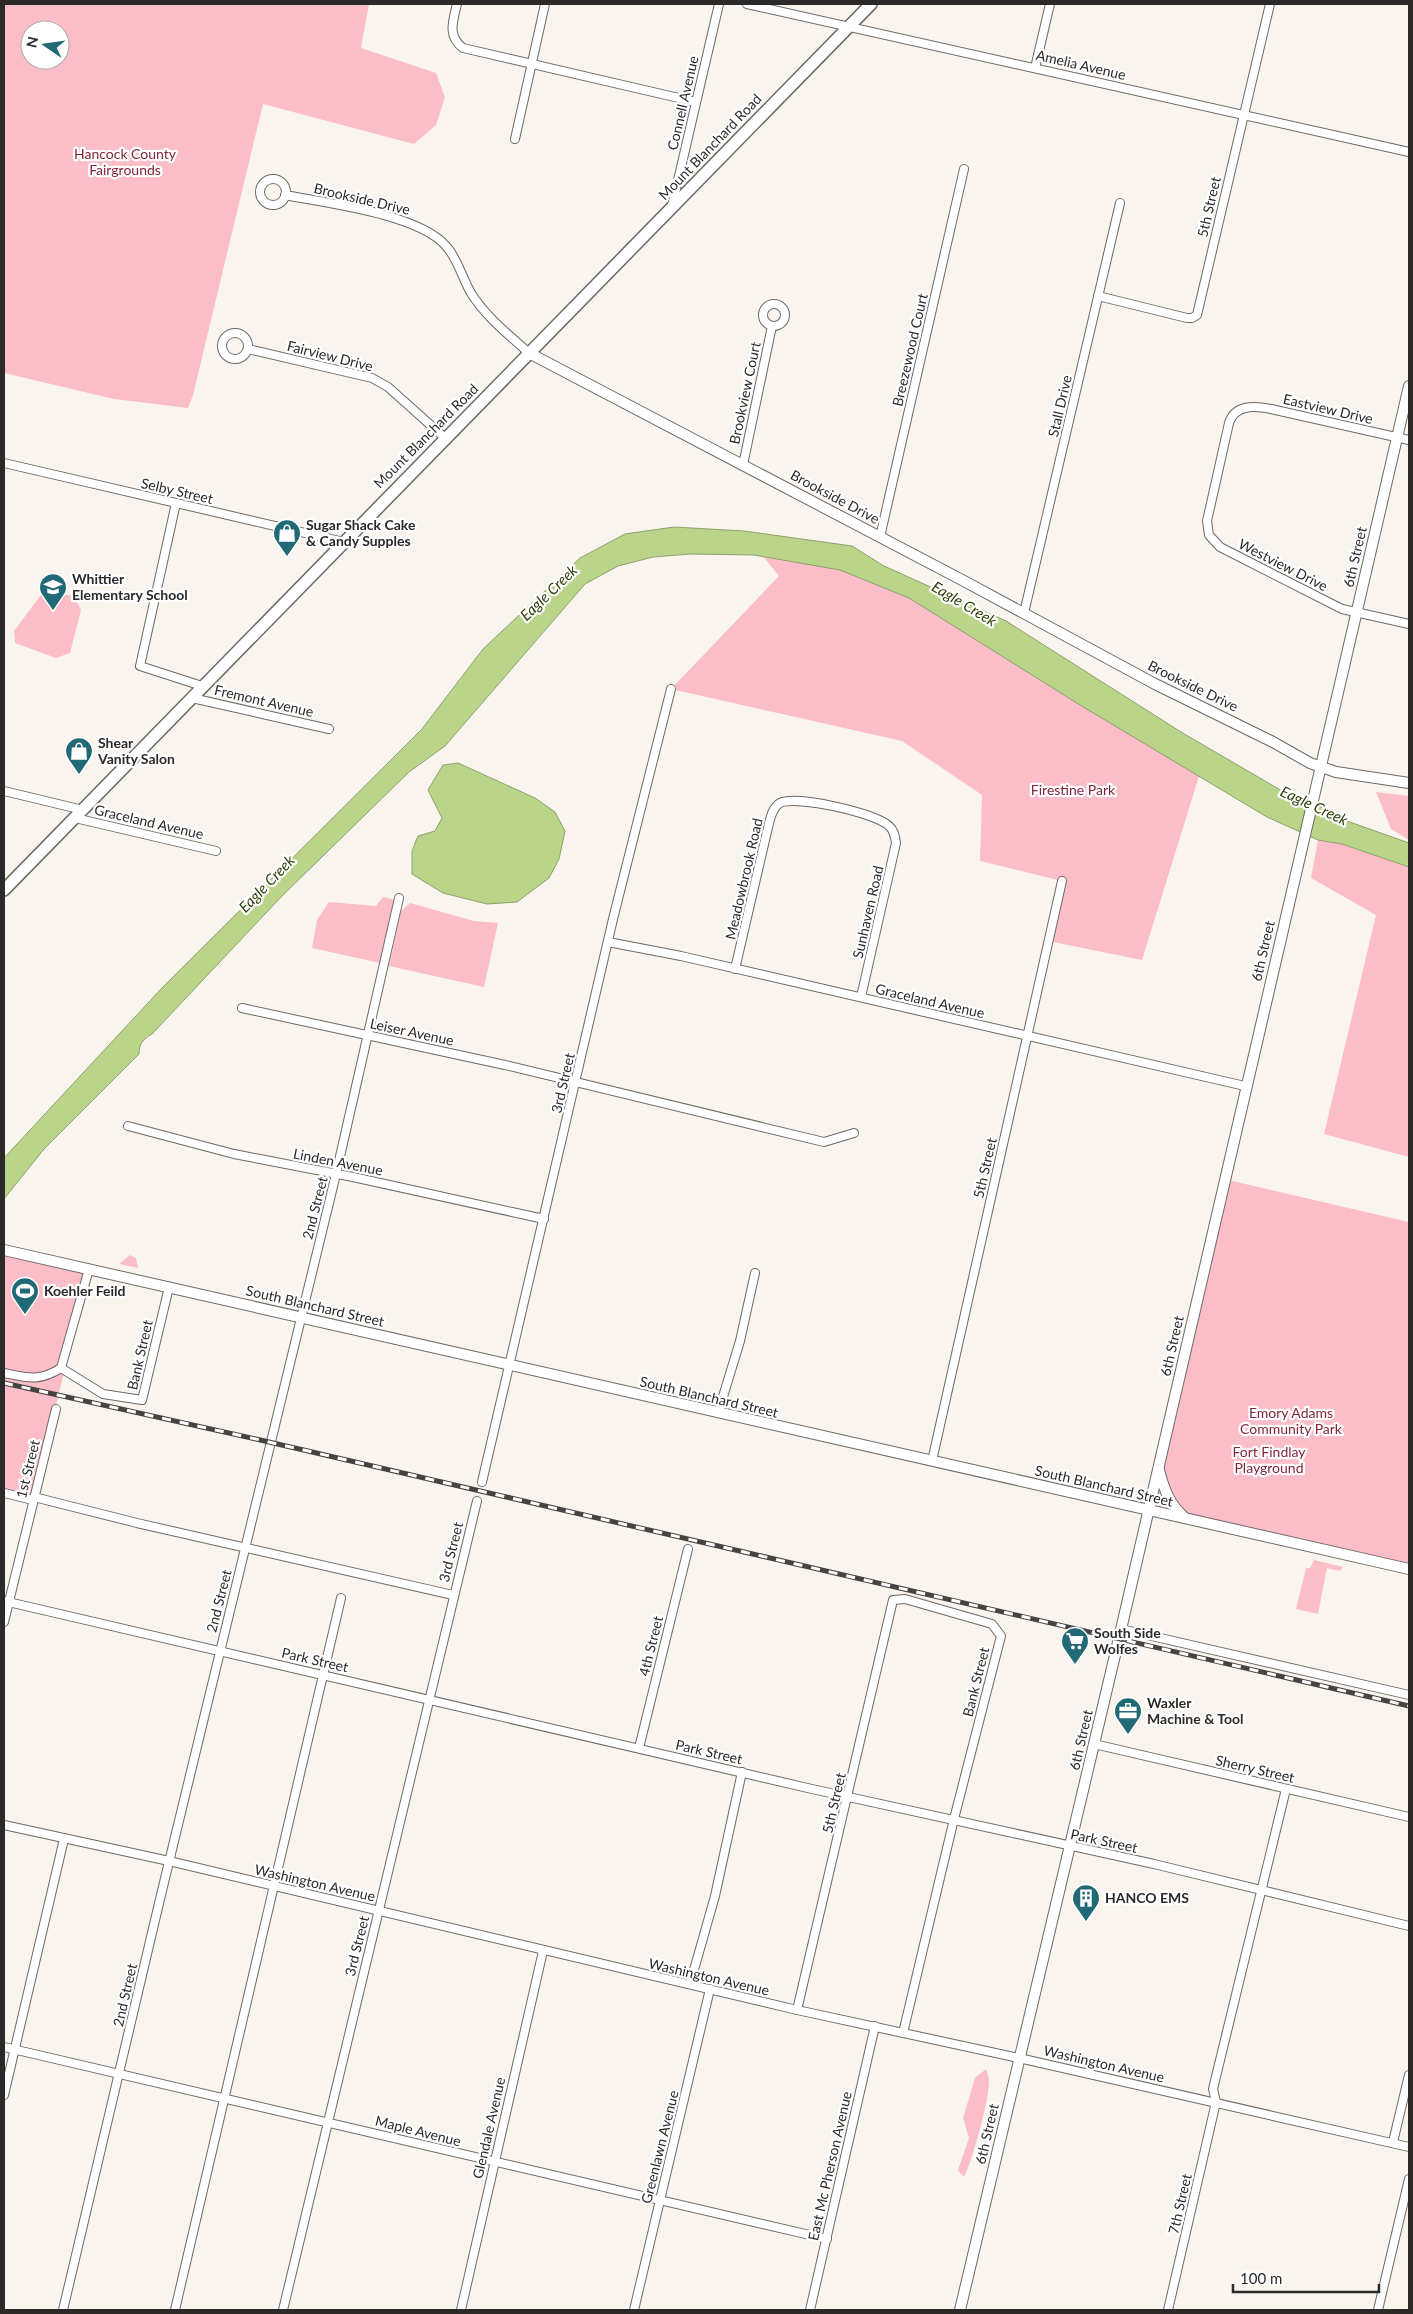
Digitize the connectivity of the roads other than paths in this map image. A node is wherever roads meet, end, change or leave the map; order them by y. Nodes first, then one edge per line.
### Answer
1 (457, 4) edge
2 (545, 4) edge
3 (719, 4) edge
4 (747, 4) edge
5 (871, 4) edge
6 (1050, 4) edge
7 (1270, 4) edge
8 (850, 26) junction
9 (531, 63) junction
10 (1034, 68) junction
11 (696, 102) junction
12 (1244, 115) junction
13 (515, 138) dead end
14 (1409, 152) edge
15 (964, 169) dead end
16 (285, 195) dead end
17 (1120, 204) dead end
18 (672, 207) junction
19 (1098, 296) junction
20 (772, 326) dead end
21 (248, 349) dead end
22 (529, 353) junction
23 (1409, 386) edge
24 (445, 438) junction
25 (1397, 438) junction
26 (1409, 440) edge
27 (4, 463) edge
28 (743, 465) junction
29 (176, 503) junction
30 (1209, 535) joint
31 (880, 537) junction
32 (344, 542) junction
33 (1024, 613) junction
34 (1357, 613) junction
35 (1409, 624) edge
36 (202, 686) junction
37 (671, 690) dead end
38 (192, 698) junction
39 (330, 729) dead end
40 (1320, 768) junction
41 (1409, 782) edge
42 (4, 791) edge
43 (787, 802) joint
44 (79, 814) junction
45 (216, 852) dead end
46 (1062, 881) dead end
47 (4, 890) edge
48 (399, 898) dead end
49 (608, 942) junction
50 (736, 969) junction
51 (861, 997) junction
52 (242, 1008) dead end
53 (368, 1036) junction
54 (1028, 1036) junction
55 (576, 1082) junction
56 (1245, 1086) junction
57 (128, 1126) dead end
58 (854, 1133) dead end
59 (336, 1174) junction
60 (544, 1219) junction
61 (4, 1250) edge
62 (89, 1269) junction
63 (754, 1274) dead end
64 (169, 1287) junction
65 (301, 1317) junction
66 (509, 1365) junction
67 (61, 1368) junction
68 (4, 1373) edge
69 (56, 1409) dead end
70 (718, 1413) junction
71 (932, 1461) junction
72 (1158, 1468) junction
73 (482, 1482) dead end
74 (4, 1493) edge
75 (34, 1498) junction
76 (477, 1501) dead end
77 (1149, 1510) junction
78 (1187, 1520) junction
79 (245, 1547) junction
80 (688, 1549) dead end
81 (1409, 1569) edge
82 (453, 1595) junction
83 (341, 1598) dead end
84 (893, 1600) joint
85 (6, 1601) edge
86 (4, 1622) edge
87 (1122, 1629) junction
88 (220, 1651) junction
89 (324, 1675) junction
90 (1409, 1695) edge
91 (428, 1699) junction
92 (1094, 1744) junction
93 (639, 1748) junction
94 (742, 1772) junction
95 (1286, 1789) junction
96 (848, 1796) junction
97 (1409, 1817) edge
98 (954, 1819) junction
99 (4, 1825) edge
100 (64, 1839) junction
101 (1070, 1845) junction
102 (169, 1861) junction
103 (274, 1887) junction
104 (1260, 1891) junction
105 (378, 1911) junction
106 (1409, 1926) edge
107 (544, 1951) junction
108 (690, 1984) junction
109 (710, 1989) junction
110 (797, 2010) junction
111 (875, 2026) junction
112 (903, 2033) junction
113 (4, 2047) edge
114 (14, 2050) junction
115 (1019, 2058) junction
116 (119, 2075) junction
117 (1409, 2075) edge
118 (4, 2095) edge
119 (226, 2098) junction
120 (1216, 2102) junction
121 (328, 2122) junction
122 (1393, 2142) junction
123 (1409, 2146) edge
124 (494, 2163) junction
125 (1409, 2179) edge
126 (660, 2201) junction
127 (827, 2239) junction
128 (63, 2310) edge
129 (175, 2310) edge
130 (283, 2310) edge
131 (461, 2310) edge
132 (634, 2310) edge
133 (810, 2310) edge
134 (960, 2310) edge
135 (1168, 2310) edge
136 (1378, 2310) edge

1 - 9 street
2 - 9 street
3 - 11 street, Connell Avenue
4 - 8 street, Amelia Avenue
5 - 8 main road, Mount Blanchard Road
6 - 10 street
7 - 12 street, 5th Street
8 - 10 street, Amelia Avenue
8 - 18 main road, Mount Blanchard Road
9 - 11 street
9 - 13 street
10 - 12 street, Amelia Avenue
11 - 18 street, Connell Avenue
12 - 14 street, Amelia Avenue
12 - 19 street, 5th Street
15 - 31 street, Breezewood Court
16 - 22 street, Brookside Drive
17 - 19 street, Stall Drive
18 - 22 main road, Mount Blanchard Road
19 - 33 street, Stall Drive
20 - 28 street, Brookview Court
21 - 24 street, Fairview Drive
22 - 24 main road, Mount Blanchard Road
22 - 28 street, Brookside Drive
23 - 25 street, 6th Street
24 - 32 main road, Mount Blanchard Road
25 - 26 street, Eastview Drive
25 - 30 street, Eastview Drive
25 - 34 street, 6th Street
27 - 29 street, Selby Street
28 - 31 street, Brookside Drive
29 - 32 street, Selby Street
29 - 36 street
30 - 34 street, Westview Drive
31 - 33 street, Brookside Drive
32 - 36 main road, Mount Blanchard Road
33 - 40 street, Brookside Drive
34 - 35 street, Westview Drive
34 - 40 street, 6th Street
36 - 38 main road, Mount Blanchard Road
37 - 49 street, 3rd Street
38 - 39 street, Fremont Avenue
38 - 44 main road, Mount Blanchard Road
40 - 41 street, Brookside Drive
40 - 56 street, 6th Street
42 - 44 street, Graceland Avenue
43 - 50 street, Meadowbrook Road
43 - 51 street, Sunhaven Road
44 - 45 street, Graceland Avenue
44 - 47 main road, Mount Blanchard Road
46 - 54 street, 5th Street
48 - 53 street, 2nd Street
49 - 50 street, Graceland Avenue
49 - 55 street, 3rd Street
50 - 51 street, Graceland Avenue
51 - 54 street, Graceland Avenue
52 - 53 street, Leiser Avenue
53 - 55 street, Leiser Avenue
53 - 59 street, 2nd Street
54 - 56 street, Graceland Avenue
54 - 71 street, 5th Street
55 - 58 street, Leiser Avenue
55 - 60 street, 3rd Street
56 - 72 street, 6th Street
57 - 59 street, Linden Avenue
59 - 60 street, Linden Avenue
59 - 65 street, 2nd Street
60 - 66 street, 3rd Street
61 - 62 street, South Blanchard Street
62 - 64 street, South Blanchard Street
62 - 67 street
63 - 70 street
64 - 65 street, South Blanchard Street
64 - 67 street, Bank Street
65 - 66 street, South Blanchard Street
65 - 79 street, 2nd Street
66 - 70 street, South Blanchard Street
66 - 73 street, 3rd Street
67 - 68 street
69 - 75 street, 1st Street
70 - 71 street, South Blanchard Street
71 - 77 street, South Blanchard Street
72 - 77 street, 6th Street
72 - 78 street
74 - 75 street
75 - 79 street
75 - 85 street, 1st Street
76 - 82 street, 3rd Street
77 - 78 street, South Blanchard Street
77 - 87 street, 6th Street
78 - 81 street, South Blanchard Street
79 - 82 street
79 - 88 street, 2nd Street
80 - 93 street, 4th Street
82 - 91 street, 3rd Street
83 - 89 street
84 - 96 street, 5th Street
84 - 98 street, Bank Street
85 - 86 street, 1st Street
85 - 88 street, Park Street
87 - 90 street
87 - 92 street, 6th Street
88 - 89 street, Park Street
88 - 102 street, 2nd Street
89 - 91 street, Park Street
89 - 103 street
91 - 93 street, Park Street
91 - 105 street, 3rd Street
92 - 95 street, Sherry Street
92 - 101 street, 6th Street
93 - 94 street, Park Street
94 - 96 street, Park Street
94 - 108 street
95 - 97 street, Sherry Street
95 - 104 street, 7th Street
96 - 98 street, Park Street
96 - 110 street, 5th Street
98 - 101 street, Park Street
98 - 112 street
99 - 100 street, Washington Avenue
100 - 102 street, Washington Avenue
100 - 114 street
101 - 104 street, Park Street
101 - 115 street, 6th Street
102 - 103 street, Washington Avenue
102 - 116 street, 2nd Street
103 - 105 street, Washington Avenue
103 - 119 street
104 - 106 street, Park Street
104 - 120 street, 7th Street
105 - 107 street, Washington Avenue
105 - 121 street, 3rd Street
107 - 108 street, Washington Avenue
107 - 124 street, Glendale Avenue
108 - 109 street, Washington Avenue
109 - 110 street, Washington Avenue
109 - 126 street, Greenlawn Avenue
110 - 111 street, Washington Avenue
111 - 112 street, Washington Avenue
111 - 127 street, East Mc Pherson Avenue
112 - 115 street, Washington Avenue
113 - 114 street, Maple Avenue
114 - 116 street, Maple Avenue
114 - 118 street
115 - 120 street, Washington Avenue
115 - 134 street, 6th Street
116 - 119 street, Maple Avenue
116 - 128 street, 2nd Street
117 - 122 street
119 - 121 street, Maple Avenue
119 - 129 street
120 - 122 street, Washington Avenue
120 - 135 street, 7th Street
121 - 124 street, Maple Avenue
121 - 130 street, 3rd Street
122 - 123 street, Washington Avenue
124 - 126 street, Maple Avenue
124 - 131 street, Glendale Avenue
125 - 136 street
126 - 127 street, Maple Avenue
126 - 132 street, Greenlawn Avenue
127 - 133 street, East Mc Pherson Avenue

